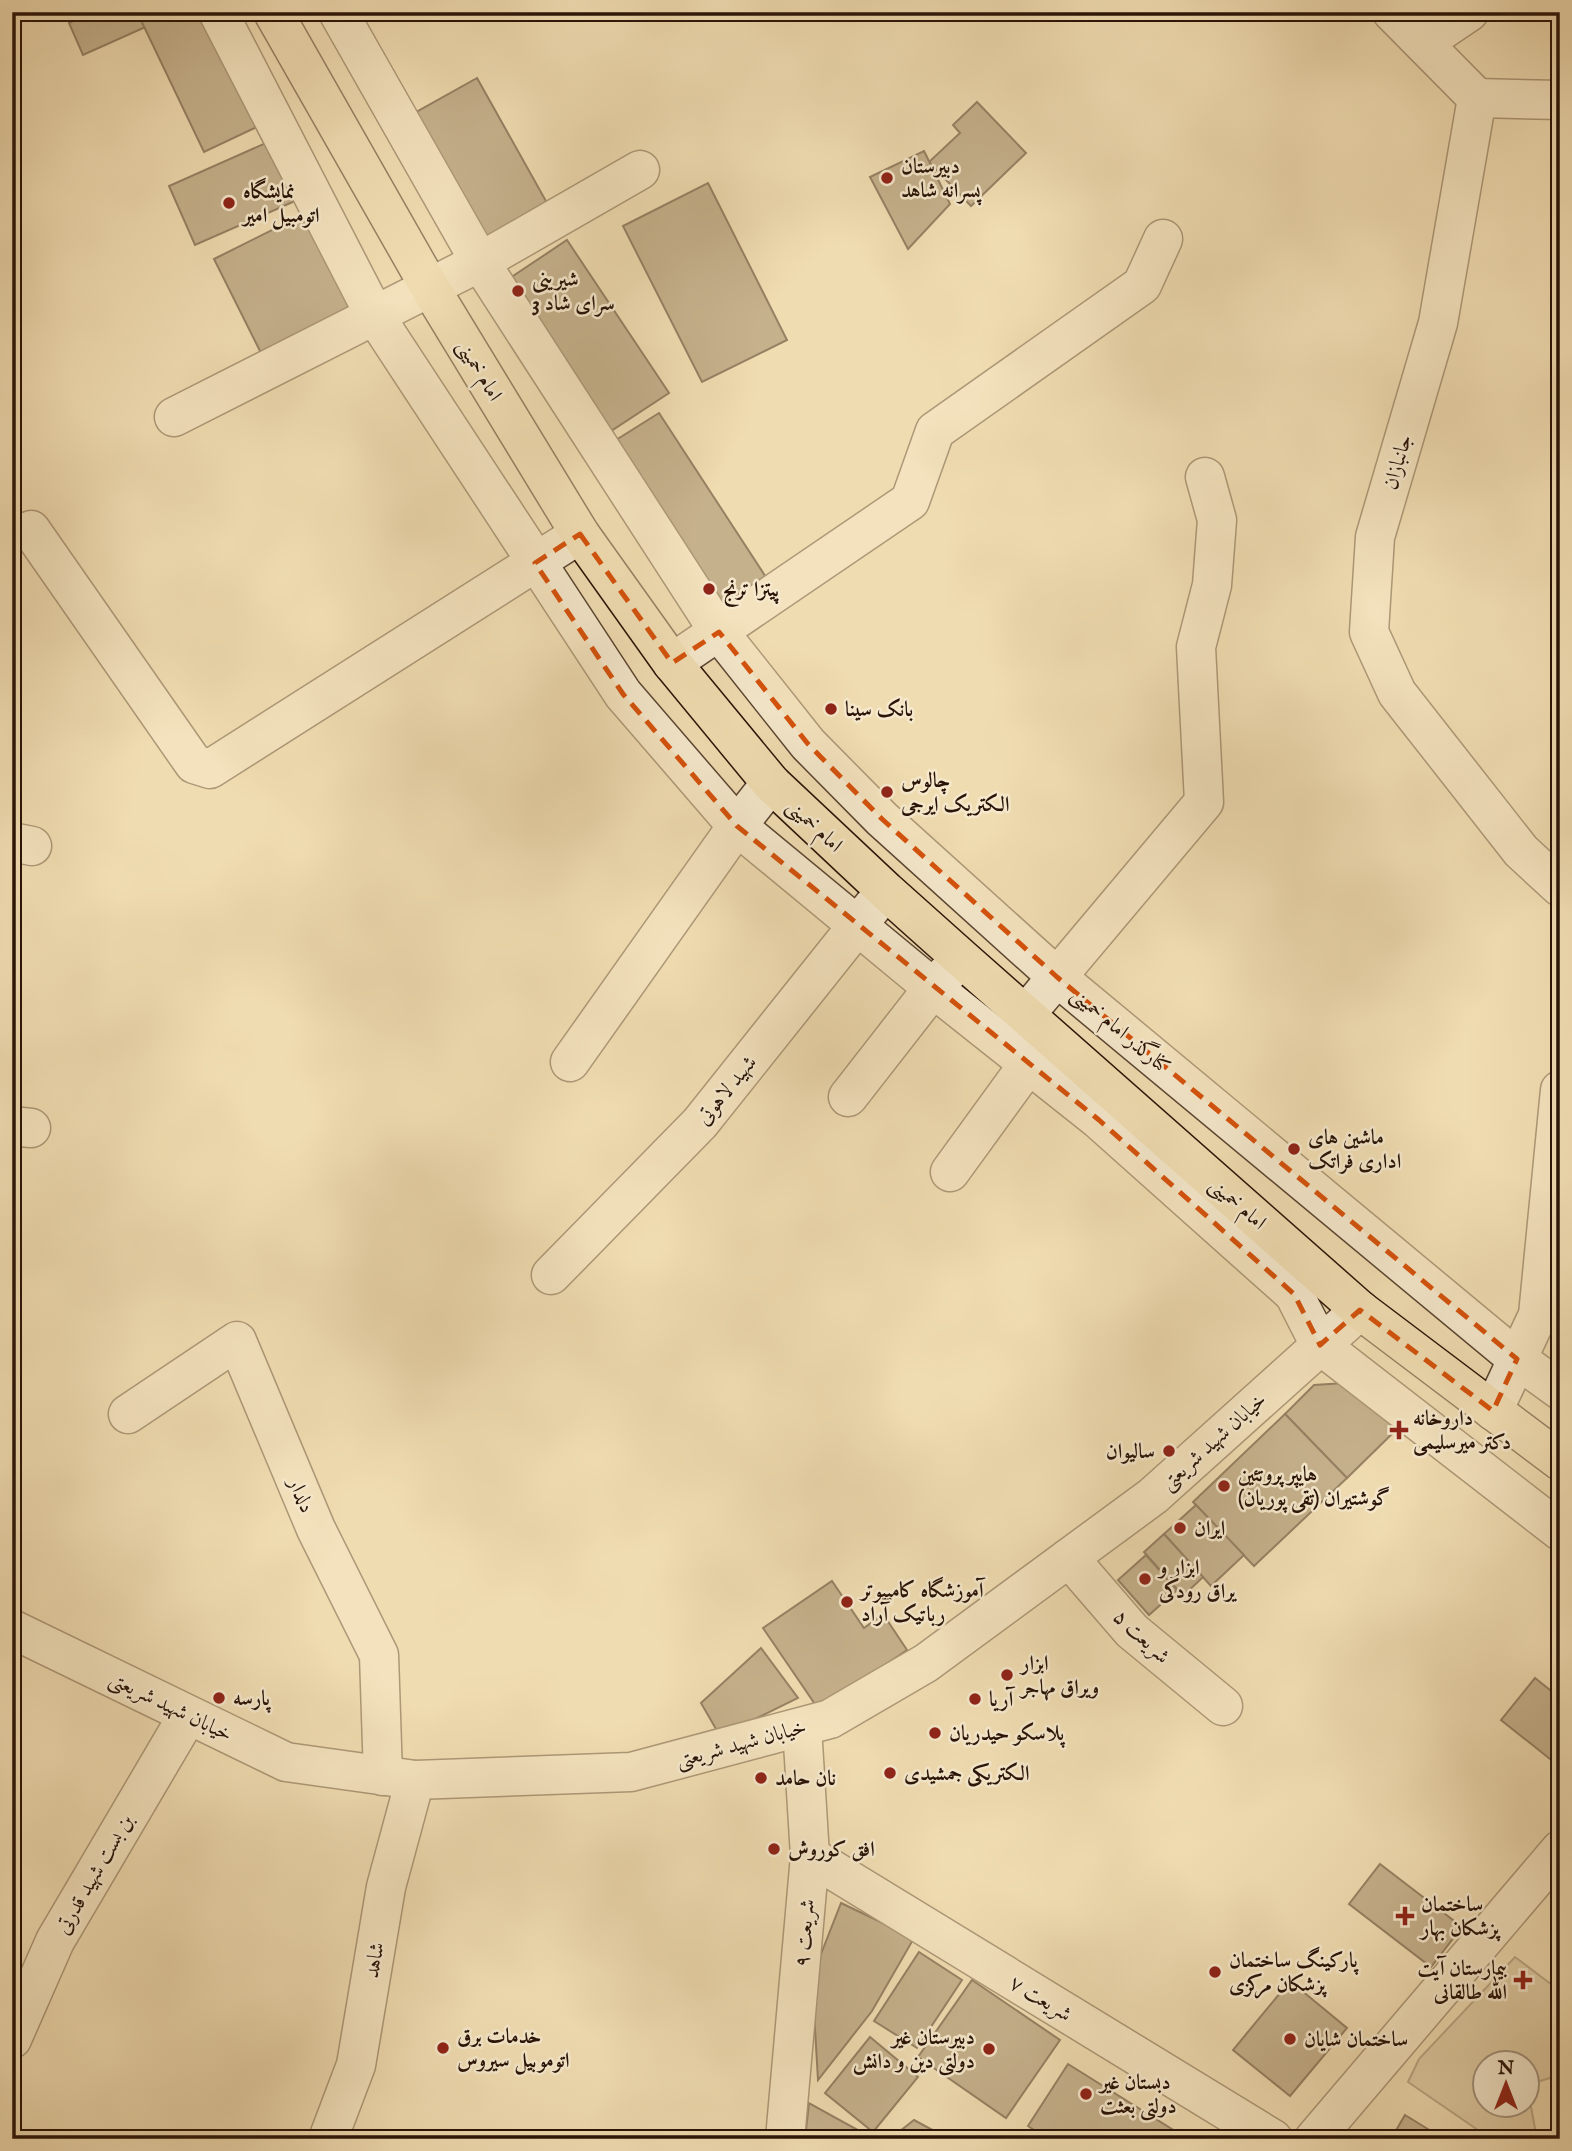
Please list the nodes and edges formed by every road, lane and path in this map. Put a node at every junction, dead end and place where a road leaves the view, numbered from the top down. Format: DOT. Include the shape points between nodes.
graph roads {
  1 [pos="218,12"];
  2 [pos="273,12"];
  3 [pos="338,12"];
  4 [pos="1392,12"];
  5 [pos="1469,12"];
  6 [pos="1423,43"];
  7 [pos="1477,98"];
  8 [pos="1560,100"];
  9 [pos="640,170"];
  10 [pos="1163,239"];
  11 [pos="480,262"];
  12 [pos="429,286"];
  13 [pos="375,316"];
  14 [pos="174,417"];
  15 [pos="1205,477"];
  16 [pos="31,530"];
  17 [pos="580,534"];
  18 [pos="535,563"];
  19 [pos="719,632"];
  20 [pos="672,663"];
  21 [pos="771,783"];
  22 [pos="737,827"];
  23 [pos="1560,887"];
  24 [pos="886,891"];
  25 [pos="857,925"];
  26 [pos="961,958"];
  27 [pos="1057,977"];
  28 [pos="933,988"];
  29 [pos="1034,1038"];
  30 [pos="570,1062"];
  31 [pos="1560,1090"];
  32 [pos="848,1097"];
  33 [pos="950,1172"];
  34 [pos="551,1275"];
  35 [pos="1360,1310"];
  36 [pos="1320,1345"];
  37 [pos="1517,1359"];
  38 [pos="1560,1391"];
  39 [pos="1493,1410"];
  40 [pos="128,1413"];
  41 [pos="1560,1461"];
  42 [pos="1560,1531"];
  43 [pos="1069,1558"];
  44 [pos="12,1629"];
  45 [pos="1223,1706"];
  46 [pos="188,1715"];
  47 [pos="802,1727"];
  48 [pos="399,1778"];
  49 [pos="1560,1850"];
  50 [pos="810,1856"];
  51 [pos="12,2039"];
  52 [pos="328,2139"];
  53 [pos="785,2139"];
  54 [pos="1273,2139"];
  55 [pos="1314,2139"];
  1 -- 13 [label="street"];
  2 -- 12 [label="main road, امام خمینی"];
  3 -- 11 [label="street, کنارگذر امام خمینی"];
  4 -- 6 [label="street"];
  5 -- 6 [label="street"];
  6 -- 7 [label="street"];
  7 -- 8 [label="street"];
  7 -- 23 [label="street, جانبازان" via="1437,323 1375,537 1370,632 1397,693 1521,851"];
  9 -- 11 [label="street"];
  10 -- 19 [label="street" via="1142,285 935,431 910,501"];
  11 -- 12 [label="street"];
  11 -- 19 [label="street, کنارگذر امام خمینی"];
  12 -- 13 [label="street"];
  12 -- 17 [label="main road, امام خمینی"];
  13 -- 14 [label="street"];
  13 -- 18 [label="street"];
  15 -- 27 [label="street" via="1217,520 1212,585 1196,647 1204,802"];
  16 -- 18 [label="street" via="194,764 210,769"];
  17 -- 18 [label="street"];
  17 -- 20 [label="main road, امام خمینی"];
  18 -- 22 [label="street" via="623,694"];
  19 -- 20 [label="street"];
  19 -- 27 [label="street, کنارگذر امام خمینی" via="808,744 882,819"];
  20 -- 21 [label="main road, امام خمینی"];
  21 -- 22 [label="street"];
  21 -- 24 [label="main road, امام خمینی"];
  22 -- 25 [label="street"];
  22 -- 30 [label="street"];
  24 -- 25 [label="street, شهید لاهوتی"];
  24 -- 26 [label="main road, امام خمینی"];
  25 -- 28 [label="street"];
  25 -- 34 [label="street, شهید لاهوتی" via="700,1123"];
  26 -- 28 [label="street"];
  26 -- 29 [label="main road, امام خمینی"];
  27 -- 29 [label="street"];
  27 -- 37 [label="street, کنارگذر امام خمینی"];
  28 -- 29 [label="street"];
  28 -- 32 [label="street"];
  29 -- 33 [label="street"];
  29 -- 35 [label="main road, امام خمینی"];
  29 -- 36 [label="street" via="1099,1120 1294,1294"];
  31 -- 37 [label="street" via="1538,1315"];
  35 -- 36 [label="street, خیابان شهید شریعتی"];
  35 -- 39 [label="main road, امام خمینی"];
  36 -- 42 [label="street"];
  36 -- 43 [label="street, خیابان شهید شریعتی" via="1153,1496"];
  37 -- 38 [label="street, کنارگذر امام خمینی"];
  37 -- 39 [label="street"];
  39 -- 41 [label="main road, امام خمینی"];
  40 -- 48 [label="street, دلدار" via="237,1340 316,1529 379,1655"];
  43 -- 45 [label="street, شریعت ۵" via="1132,1631"];
  43 -- 47 [label="street, خیابان شهید شریعتی" via="926,1663 830,1719"];
  44 -- 46 [label="street, خیابان شهید شریعتی"];
  46 -- 48 [label="street, خیابان شهید شریعتی" via="286,1762"];
  46 -- 51 [label="street, بن بست شهید قدرتی" via="55,1941"];
  47 -- 48 [label="street, خیابان شهید شریعتی" via="631,1772"];
  47 -- 50 [label="street, شریعت ۹"];
  48 -- 52 [label="street, شاهد" via="356,2065"];
  49 -- 55 [label="street"];
  50 -- 53 [label="street, شریعت ۹"];
  50 -- 54 [label="street, شریعت ۷" via="1123,2035"];
}
